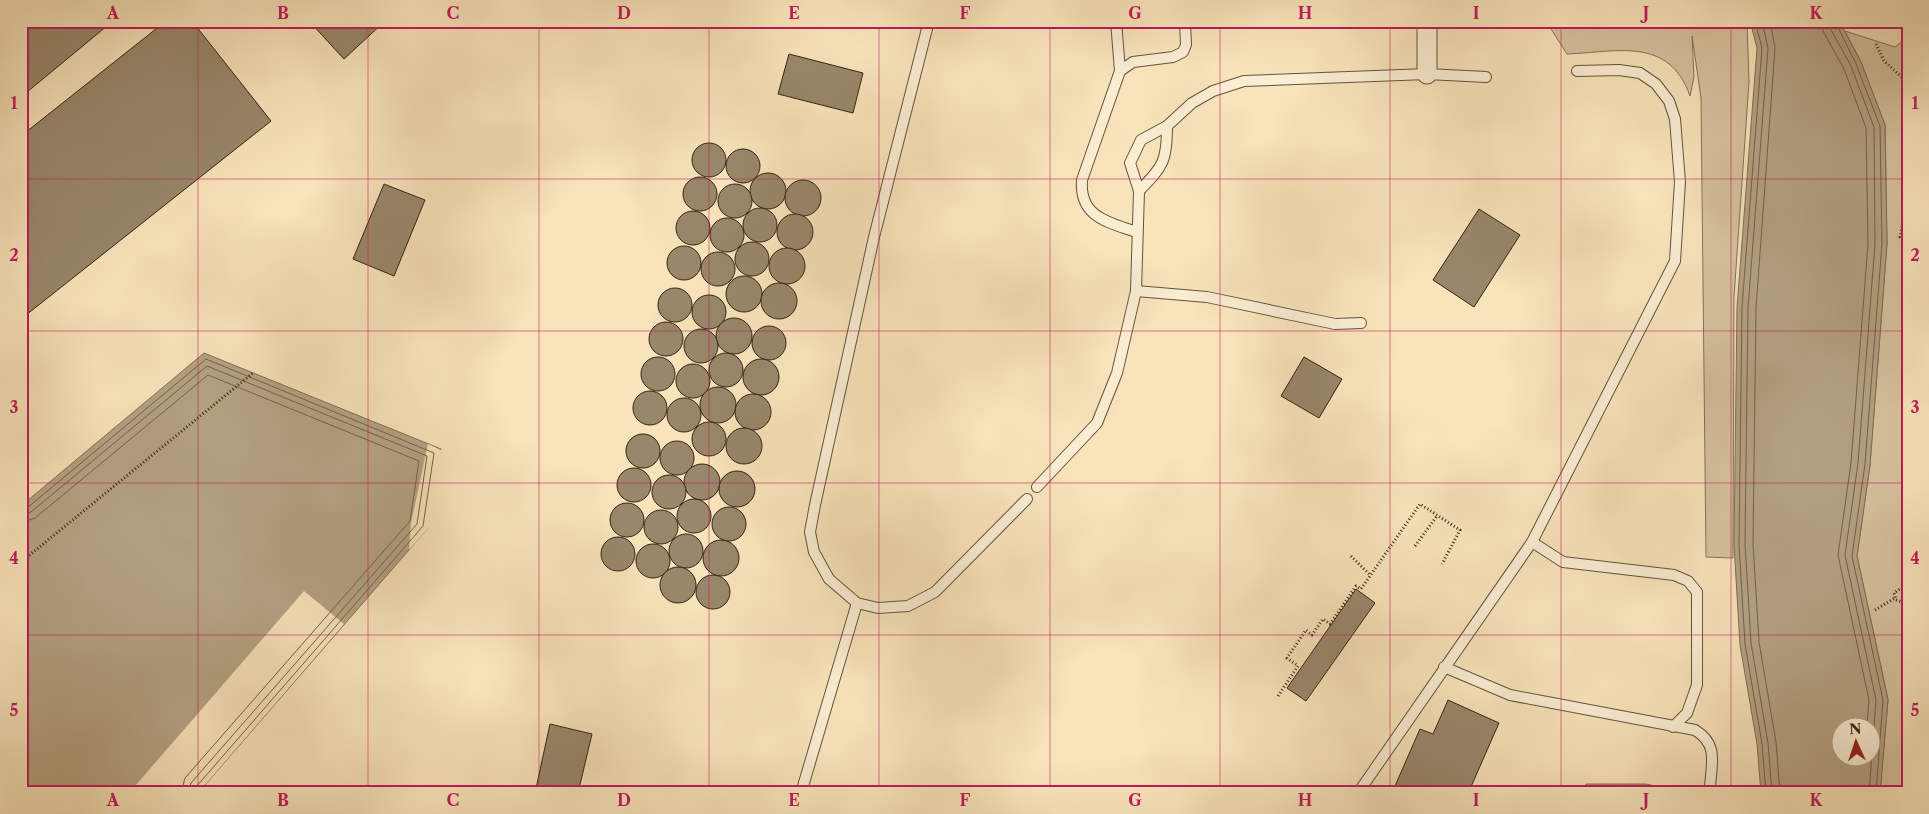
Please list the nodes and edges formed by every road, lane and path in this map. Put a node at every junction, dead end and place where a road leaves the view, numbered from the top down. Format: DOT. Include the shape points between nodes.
graph roads {
  1 [pos="929,21"];
  2 [pos="1116,21"];
  3 [pos="1184,21"];
  4 [pos="1426,21"];
  5 [pos="1876,44"];
  6 [pos="1120,71"];
  7 [pos="1577,71"];
  8 [pos="1427,74"];
  9 [pos="1486,77"];
  10 [pos="1908,94"];
  11 [pos="1167,126"];
  12 [pos="1139,191"];
  13 [pos="1908,218"];
  14 [pos="1136,232"];
  15 [pos="1908,244"];
  16 [pos="1136,290"];
  17 [pos="1362,323"];
  18 [pos="253,373"];
  19 [pos="1908,390"];
  20 [pos="1908,407"];
  21 [pos="1037,487"];
  22 [pos="1027,498"];
  23 [pos="1437,516"];
  24 [pos="1532,542"];
  25 [pos="1415,546"];
  26 [pos="1351,556"];
  27 [pos="21,562"];
  28 [pos="1442,564"];
  29 [pos="1370,575"];
  30 [pos="1908,583"];
  31 [pos="1895,598"];
  32 [pos="856,602"];
  33 [pos="1908,604"];
  34 [pos="1875,610"];
  35 [pos="1444,667"];
  36 [pos="1278,696"];
  37 [pos="1673,727"];
  38 [pos="1710,786"];
  39 [pos="801,793"];
  40 [pos="984,793"];
  41 [pos="1055,793"];
  42 [pos="1358,793"];
  1 -- 32 [label="lane" via="874,237 810,532 814,552 829,579"];
  2 -- 6 [label="lane"];
  3 -- 6 [label="lane" via="1186,45 1183,52 1173,57 1133,62"];
  4 -- 8 [label="street"];
  5 -- 10 [label="path" via="1884,61 1905,80"];
  6 -- 14 [label="lane" via="1082,180 1081,195 1087,207 1103,220"];
  7 -- 24 [label="lane" via="1640,73 1656,84 1669,101 1675,119 1680,182 1675,262"];
  8 -- 9 [label="lane"];
  8 -- 11 [label="lane" via="1244,82 1213,91 1192,103"];
  11 -- 12 [label="lane" via="1167,153 1157,173"];
  11 -- 12 [label="lane" via="1142,140 1130,163"];
  12 -- 14 [label="lane"];
  13 -- 15 [label="path" via="1900,237"];
  14 -- 16 [label="lane"];
  16 -- 17 [label="lane" via="1216,299 1335,324"];
  16 -- 21 [label="lane" via="1117,373 1098,423"];
  18 -- 27 [label="path"];
  19 -- 20 [label="path"];
  22 -- 32 [label="lane" via="935,592 908,606 878,608"];
  23 -- 25 [label="path"];
  23 -- 28 [label="path" via="1460,530"];
  23 -- 29 [label="path" via="1420,504"];
  24 -- 35 [label="lane"];
  24 -- 37 [label="lane" via="1563,562 1674,575 1688,581 1697,592 1697,685 1687,713"];
  26 -- 29 [label="path"];
  29 -- 36 [label="path" via="1360,589 1356,586 1330,624 1323,619 1312,635 1306,630 1287,658 1298,666"];
  30 -- 31 [label="path" via="1894,593"];
  31 -- 33 [label="path"];
  31 -- 34 [label="path"];
  32 -- 39 [label="lane"];
  35 -- 37 [label="lane" via="1510,695"];
  35 -- 42 [label="lane"];
  37 -- 38 [label="lane" via="1695,730 1711,745"];
  40 -- 41 [label="lane"];
}
